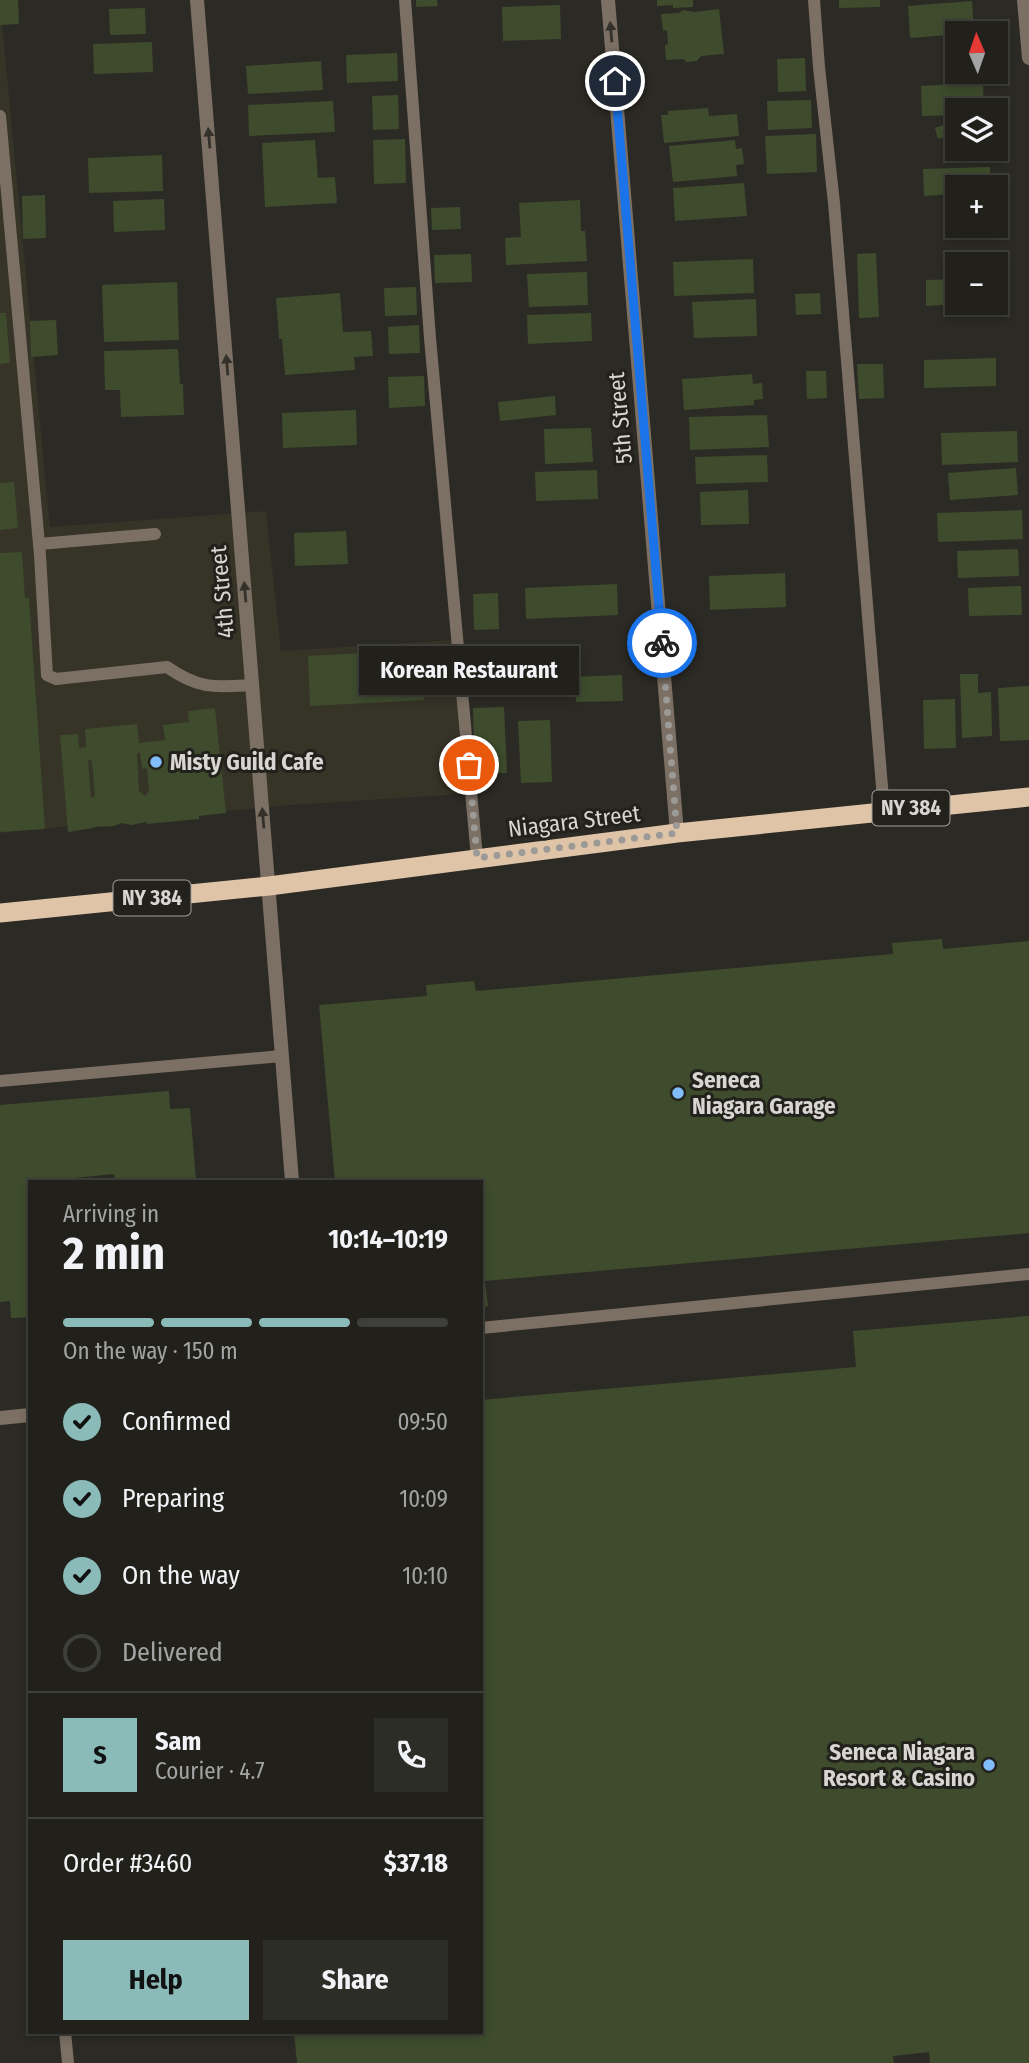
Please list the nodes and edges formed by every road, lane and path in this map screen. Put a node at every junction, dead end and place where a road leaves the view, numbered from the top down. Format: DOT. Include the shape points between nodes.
graph roads {
  1 [pos="198,0"];
  2 [pos="405,0"];
  3 [pos="608,0"];
  4 [pos="814,0"];
  5 [pos="1024,0"];
  6 [pos="1029,58"];
  7 [pos="0,116"];
  8 [pos="155,534"];
  9 [pos="39,544"];
  10 [pos="253,685"];
  11 [pos="1029,797"];
  12 [pos="884,811"];
  13 [pos="677,833"];
  14 [pos="477,858"];
  15 [pos="269,887"];
  16 [pos="0,913"];
  17 [pos="282,1056"];
  18 [pos="0,1081"];
  19 [pos="292,1180"];
  20 [pos="1029,1274"];
  21 [pos="483,1328"];
  22 [pos="28,1415"];
  23 [pos="0,1418"];
  24 [pos="65,2034"];
  25 [pos="68,2063"];
  10 -- 1 [label="street, 4th Street, one-way"];
  2 -- 14 [label="lane"];
  13 -- 3 [label="street, 5th Street, one-way"];
  4 -- 12 [label="lane"];
  5 -- 6 [label="street"];
  7 -- 9 [label="lane"];
  8 -- 9 [label="lane"];
  9 -- 10 [label="lane" via="47,675 57,678 167,667 202,685"];
  15 -- 10 [label="street, 4th Street, one-way"];
  11 -- 12 [label="highway, Niagara Street / NY 384"];
  12 -- 13 [label="highway, Niagara Street / NY 384"];
  13 -- 14 [label="highway, Niagara Street / NY 384"];
  14 -- 15 [label="highway, Niagara Street / NY 384"];
  15 -- 16 [label="highway, Niagara Street / NY 384"];
  15 -- 17 [label="street, 4th Street"];
  17 -- 18 [label="lane"];
  17 -- 19 [label="street, 4th Street"];
  20 -- 21 [label="lane"];
  22 -- 23 [label="street"];
  24 -- 25 [label="lane"];
}
